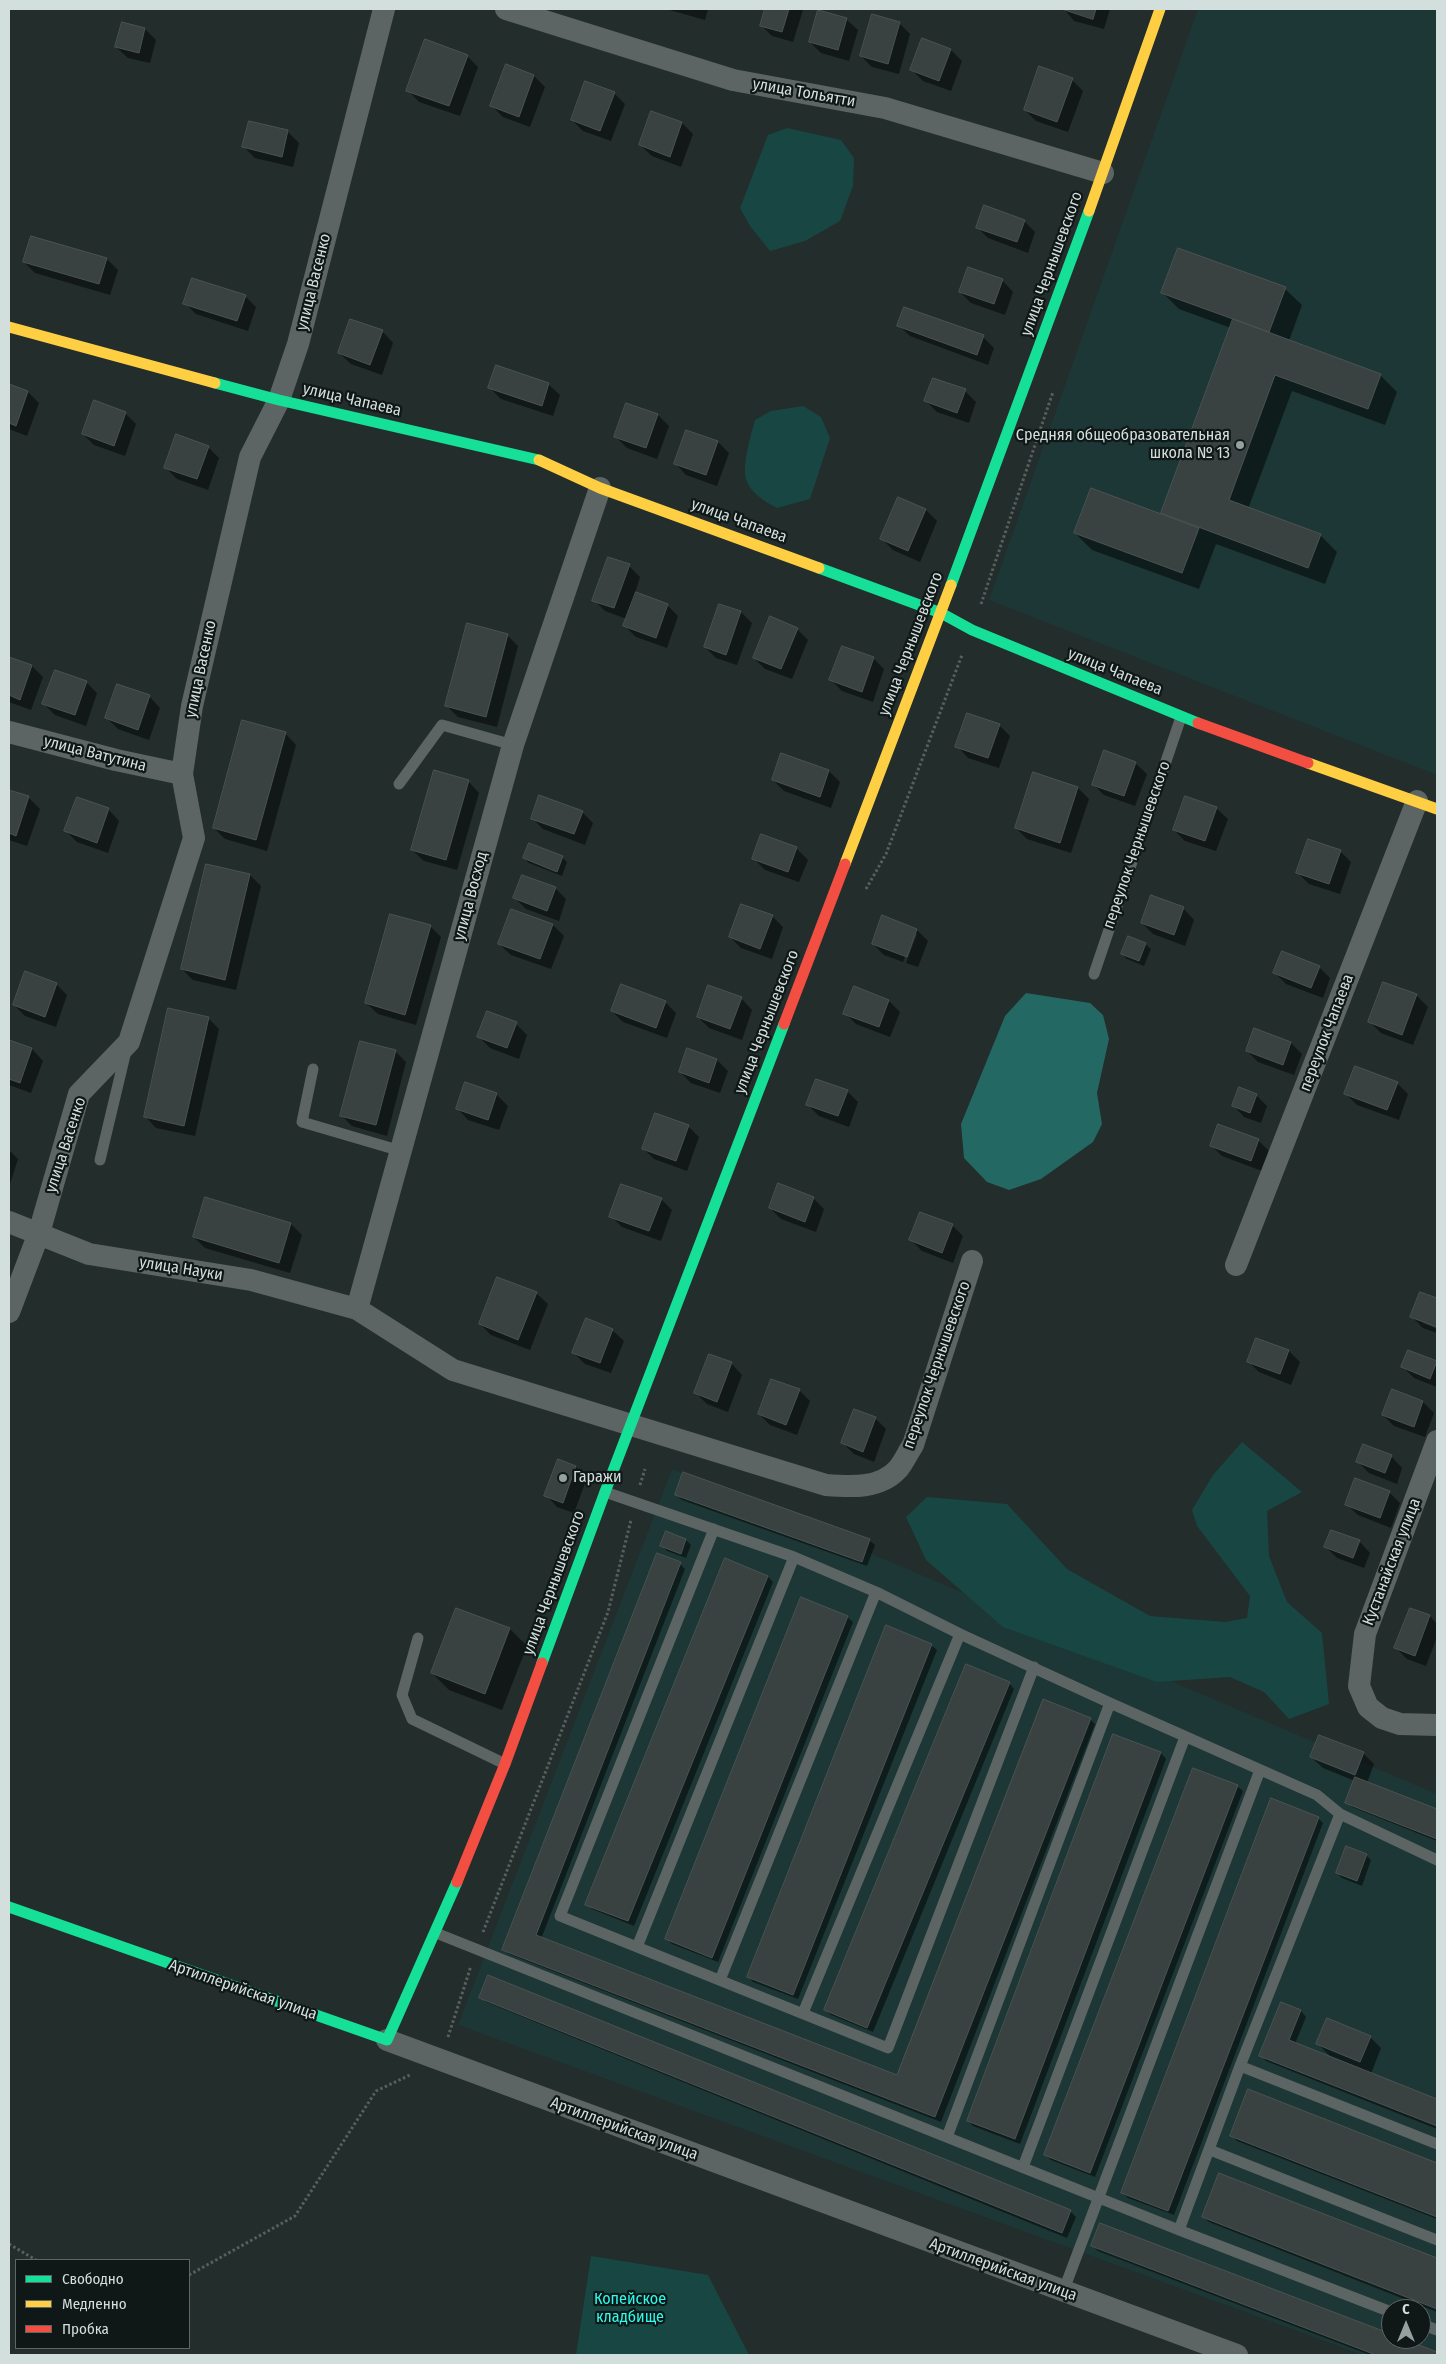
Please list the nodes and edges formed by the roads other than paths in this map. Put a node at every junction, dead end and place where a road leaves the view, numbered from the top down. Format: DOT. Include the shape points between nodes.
graph roads {
  1 [pos="384,9"];
  2 [pos="506,9"];
  3 [pos="1160,9"];
  4 [pos="1102,173"];
  5 [pos="9,327"];
  6 [pos="279,400"];
  7 [pos="600,488"];
  8 [pos="941,613"];
  9 [pos="1181,717"];
  10 [pos="9,732"];
  11 [pos="513,745"];
  12 [pos="182,774"];
  13 [pos="399,784"];
  14 [pos="1427,805"];
  15 [pos="1094,974"];
  16 [pos="129,1042"];
  17 [pos="313,1069"];
  18 [pos="401,1151"];
  19 [pos="100,1160"];
  20 [pos="9,1222"];
  21 [pos="39,1233"];
  22 [pos="972,1261"];
  23 [pos="1236,1266"];
  24 [pos="356,1309"];
  25 [pos="9,1312"];
  26 [pos="631,1424"];
  27 [pos="1437,1441"];
  28 [pos="875,1484"];
  29 [pos="605,1492"];
  30 [pos="714,1529"];
  31 [pos="794,1557"];
  32 [pos="876,1592"];
  33 [pos="960,1634"];
  34 [pos="418,1638"];
  35 [pos="1034,1667"];
  36 [pos="1110,1703"];
  37 [pos="1437,1725"];
  38 [pos="1185,1737"];
  39 [pos="505,1764"];
  40 [pos="1260,1770"];
  41 [pos="1340,1814"];
  42 [pos="1437,1860"];
  43 [pos="9,1907"];
  44 [pos="436,1932"];
  45 [pos="637,1947"];
  46 [pos="720,1980"];
  47 [pos="803,2013"];
  48 [pos="387,2040"];
  49 [pos="1240,2066"];
  50 [pos="947,2137"];
  51 [pos="1437,2144"];
  52 [pos="1210,2150"];
  53 [pos="1023,2167"];
  54 [pos="1098,2196"];
  55 [pos="1179,2230"];
  56 [pos="1437,2240"];
  57 [pos="1063,2292"];
  58 [pos="1381,2308"];
  59 [pos="1237,2355"];
  1 -- 6 [label="street, улица Васенко" via="298,344"];
  2 -- 4 [label="street, улица Тольятти" via="733,80 885,108"];
  3 -- 4 [label="street, улица Чернышевского"];
  4 -- 8 [label="street, улица Чернышевского"];
  5 -- 6 [label="street, улица Чапаева"];
  6 -- 7 [label="street, улица Чапаева" via="536,459"];
  6 -- 12 [label="street, улица Васенко" via="250,456 192,706"];
  7 -- 8 [label="street, улица Чапаева"];
  7 -- 11 [label="street, улица Восход"];
  8 -- 9 [label="street, улица Чапаева" via="972,630"];
  8 -- 26 [label="street, улица Чернышевского"];
  9 -- 14 [label="street, улица Чапаева"];
  9 -- 15 [label="lane, переулок Чернышевского"];
  10 -- 12 [label="street, улица Ватутина"];
  11 -- 13 [label="lane" via="442,726"];
  11 -- 18 [label="street, улица Восход"];
  12 -- 16 [label="street, улица Васенко" via="194,838"];
  14 -- 23 [label="street, переулок Чапаева"];
  16 -- 19 [label="lane"];
  16 -- 21 [label="street, улица Васенко" via="80,1094"];
  17 -- 18 [label="lane" via="302,1122"];
  18 -- 24 [label="street, улица Восход"];
  20 -- 21 [label="street, улица Науки"];
  21 -- 24 [label="street, улица Науки" via="89,1254 251,1280"];
  21 -- 25 [label="street, улица Васенко"];
  22 -- 28 [label="street, переулок Чернышевского" via="913,1445 898,1469"];
  24 -- 26 [label="street, улица Науки" via="453,1370"];
  26 -- 28 [label="street, улица Науки" via="826,1485"];
  26 -- 29 [label="street, улица Чернышевского"];
  27 -- 37 [label="street, Кустанайская улица" via="1365,1634 1359,1686 1368,1706 1382,1718 1400,1724"];
  29 -- 30 [label="lane"];
  29 -- 39 [label="street, улица Чернышевского"];
  30 -- 31 [label="lane"];
  30 -- 45 [label="lane" via="560,1916"];
  31 -- 32 [label="lane"];
  31 -- 45 [label="lane"];
  32 -- 33 [label="lane"];
  32 -- 46 [label="lane"];
  33 -- 35 [label="lane"];
  33 -- 47 [label="lane"];
  34 -- 39 [label="lane" via="402,1695 412,1719"];
  35 -- 36 [label="lane"];
  35 -- 47 [label="lane" via="888,2048"];
  36 -- 38 [label="lane"];
  36 -- 50 [label="lane"];
  38 -- 40 [label="lane"];
  38 -- 53 [label="lane"];
  39 -- 44 [label="street, улица Чернышевского"];
  40 -- 41 [label="lane" via="1318,1795"];
  40 -- 54 [label="lane"];
  41 -- 42 [label="lane"];
  41 -- 49 [label="lane"];
  43 -- 48 [label="street, Артиллерийская улица"];
  44 -- 48 [label="street, улица Чернышевского"];
  44 -- 50 [label="lane"];
  45 -- 46 [label="lane"];
  46 -- 47 [label="lane"];
  48 -- 57 [label="street, Артиллерийская улица"];
  49 -- 51 [label="lane"];
  49 -- 52 [label="lane"];
  50 -- 53 [label="lane"];
  52 -- 55 [label="lane"];
  52 -- 56 [label="lane"];
  53 -- 54 [label="lane"];
  54 -- 55 [label="lane"];
  54 -- 57 [label="lane"];
  55 -- 58 [label="lane"];
  57 -- 59 [label="street, Артиллерийская улица"];
}
